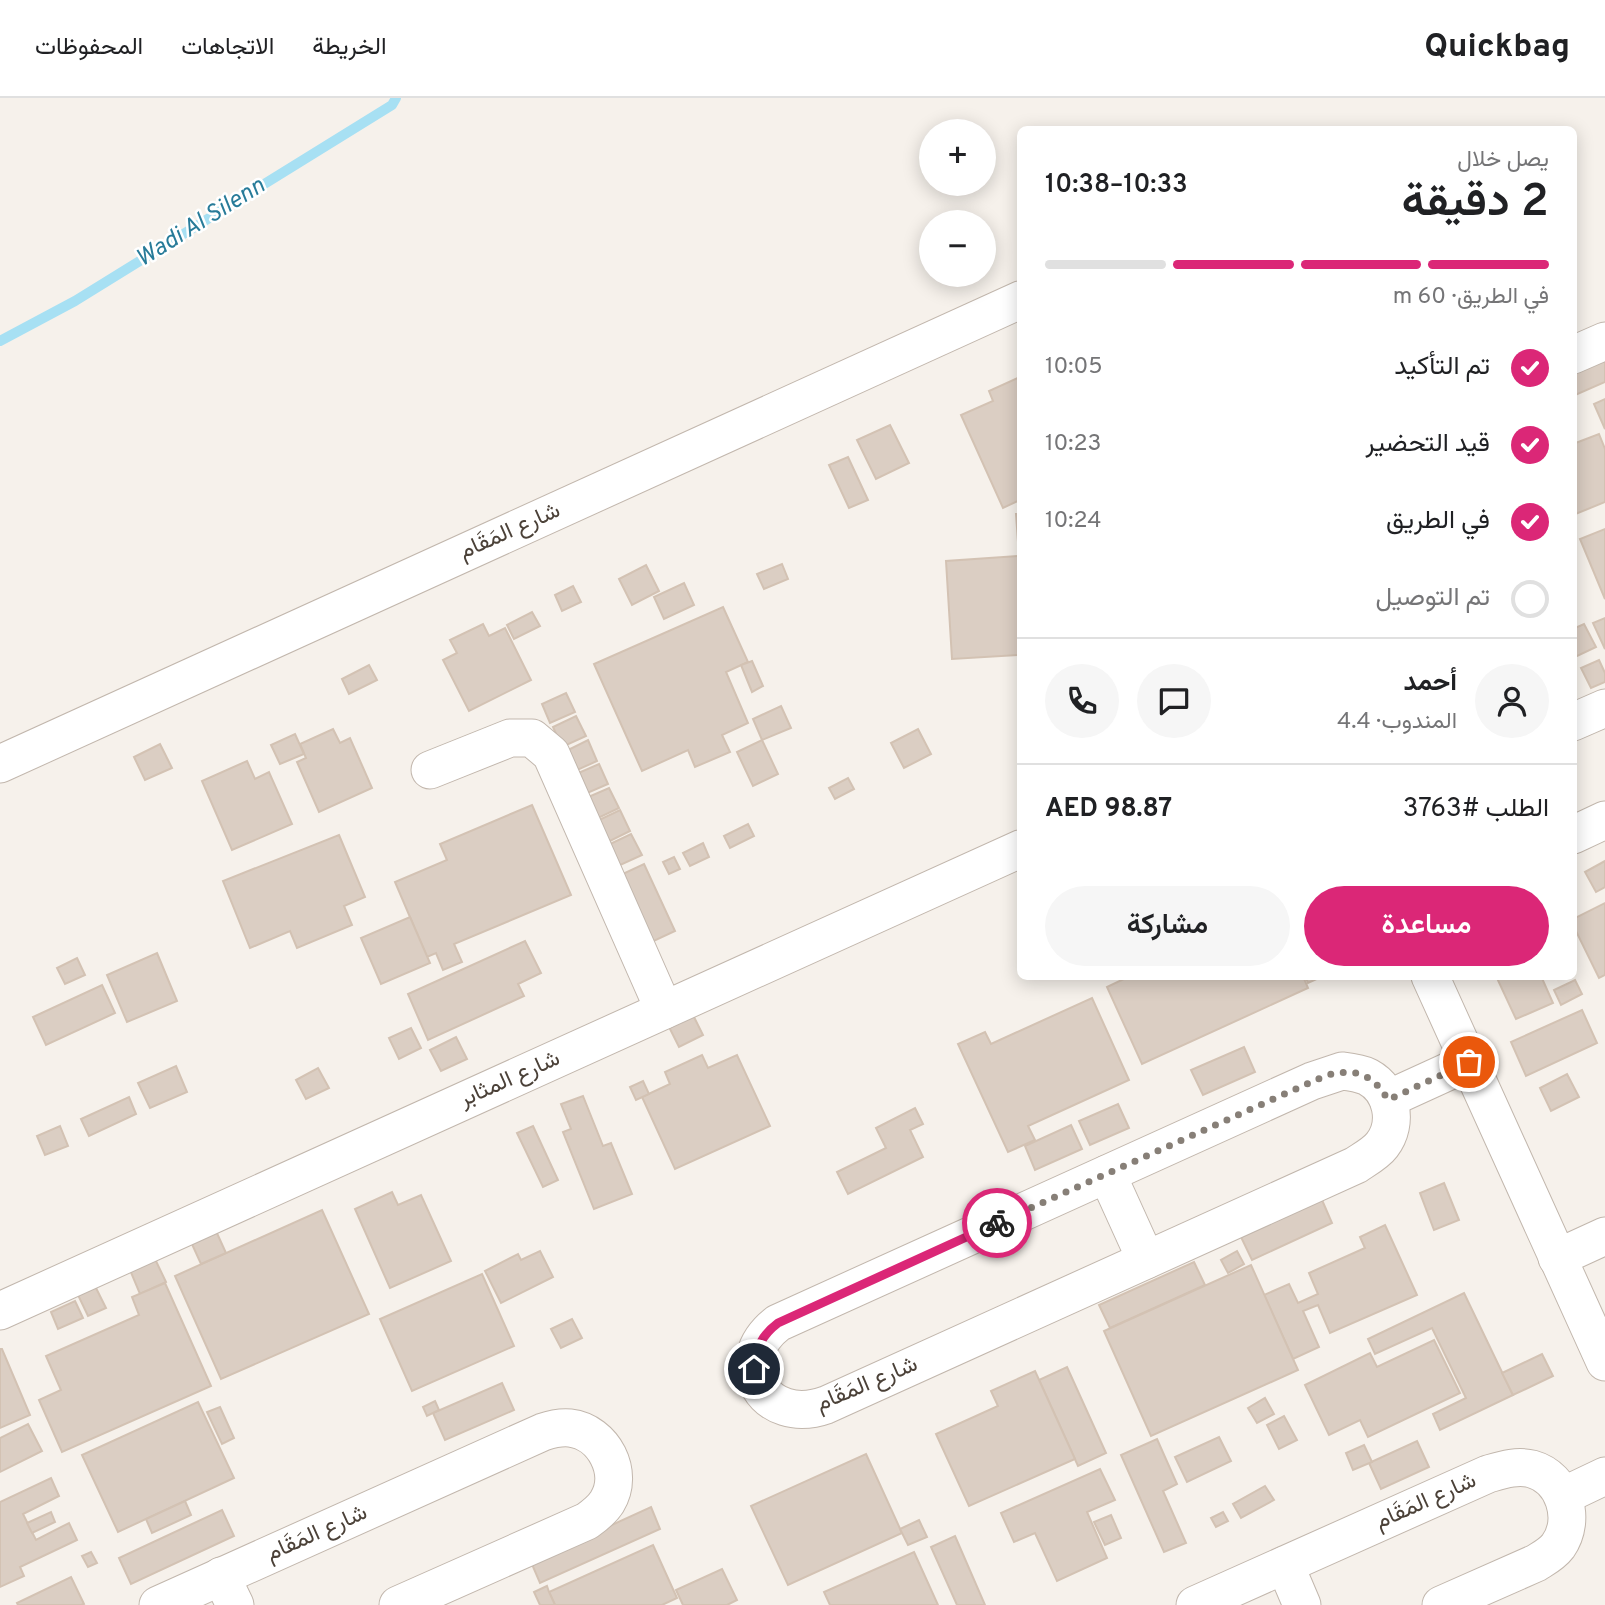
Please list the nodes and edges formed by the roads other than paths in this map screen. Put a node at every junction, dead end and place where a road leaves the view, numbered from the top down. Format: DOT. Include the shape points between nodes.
graph roads {
  1 [pos="1017,301"];
  2 [pos="1605,341"];
  3 [pos="1577,353"];
  4 [pos="1605,708"];
  5 [pos="1577,720"];
  6 [pos="0,764"];
  7 [pos="430,770"];
  8 [pos="1605,820"];
  9 [pos="1577,833"];
  10 [pos="1017,850"];
  11 [pos="1432,980"];
  12 [pos="664,1010"];
  13 [pos="1469,1062"];
  14 [pos="1388,1100"];
  15 [pos="1107,1174"];
  16 [pos="1605,1236"];
  17 [pos="1557,1258"];
  18 [pos="1146,1260"];
  19 [pos="0,1311"];
  20 [pos="1605,1362"];
  21 [pos="1605,1476"];
  22 [pos="1563,1496"];
  23 [pos="1285,1565"];
  24 [pos="228,1591"];
  25 [pos="158,1605"];
  26 [pos="398,1605"];
  27 [pos="1195,1605"];
  28 [pos="1302,1605"];
  29 [pos="1441,1605"];
  1 -- 6 [label="street, شارع المَقَام"];
  2 -- 3 [label="street"];
  4 -- 5 [label="street"];
  7 -- 12 [label="street" via="510,738 532,738 551,754"];
  8 -- 9 [label="street"];
  10 -- 12 [label="street, شارع المثابر"];
  11 -- 13 [label="street"];
  12 -- 19 [label="street, شارع المثابر"];
  13 -- 14 [label="street"];
  13 -- 17 [label="street"];
  14 -- 15 [label="street, شارع المَقَام" via="1370,1078 1342,1071"];
  14 -- 18 [label="street, شارع المَقَام" via="1390,1130 1372,1155"];
  15 -- 18 [label="street"];
  15 -- 18 [label="street, شارع المَقَام" via="778,1323 767,1331 754,1355 757,1383 787,1409 813,1410"];
  16 -- 17 [label="street"];
  17 -- 20 [label="street"];
  21 -- 22 [label="street"];
  22 -- 23 [label="street, شارع المَقَام" via="1544,1474 1517,1467 1502,1469"];
  22 -- 29 [label="street" via="1567,1509 1564,1535 1548,1556"];
  23 -- 27 [label="street, شارع المَقَام"];
  23 -- 28 [label="street"];
  24 -- 25 [label="street, شارع المَقَام"];
  24 -- 26 [label="street, شارع المَقَام" via="543,1432 557,1428 584,1431 605,1449 614,1475 607,1502 598,1513"];
}
